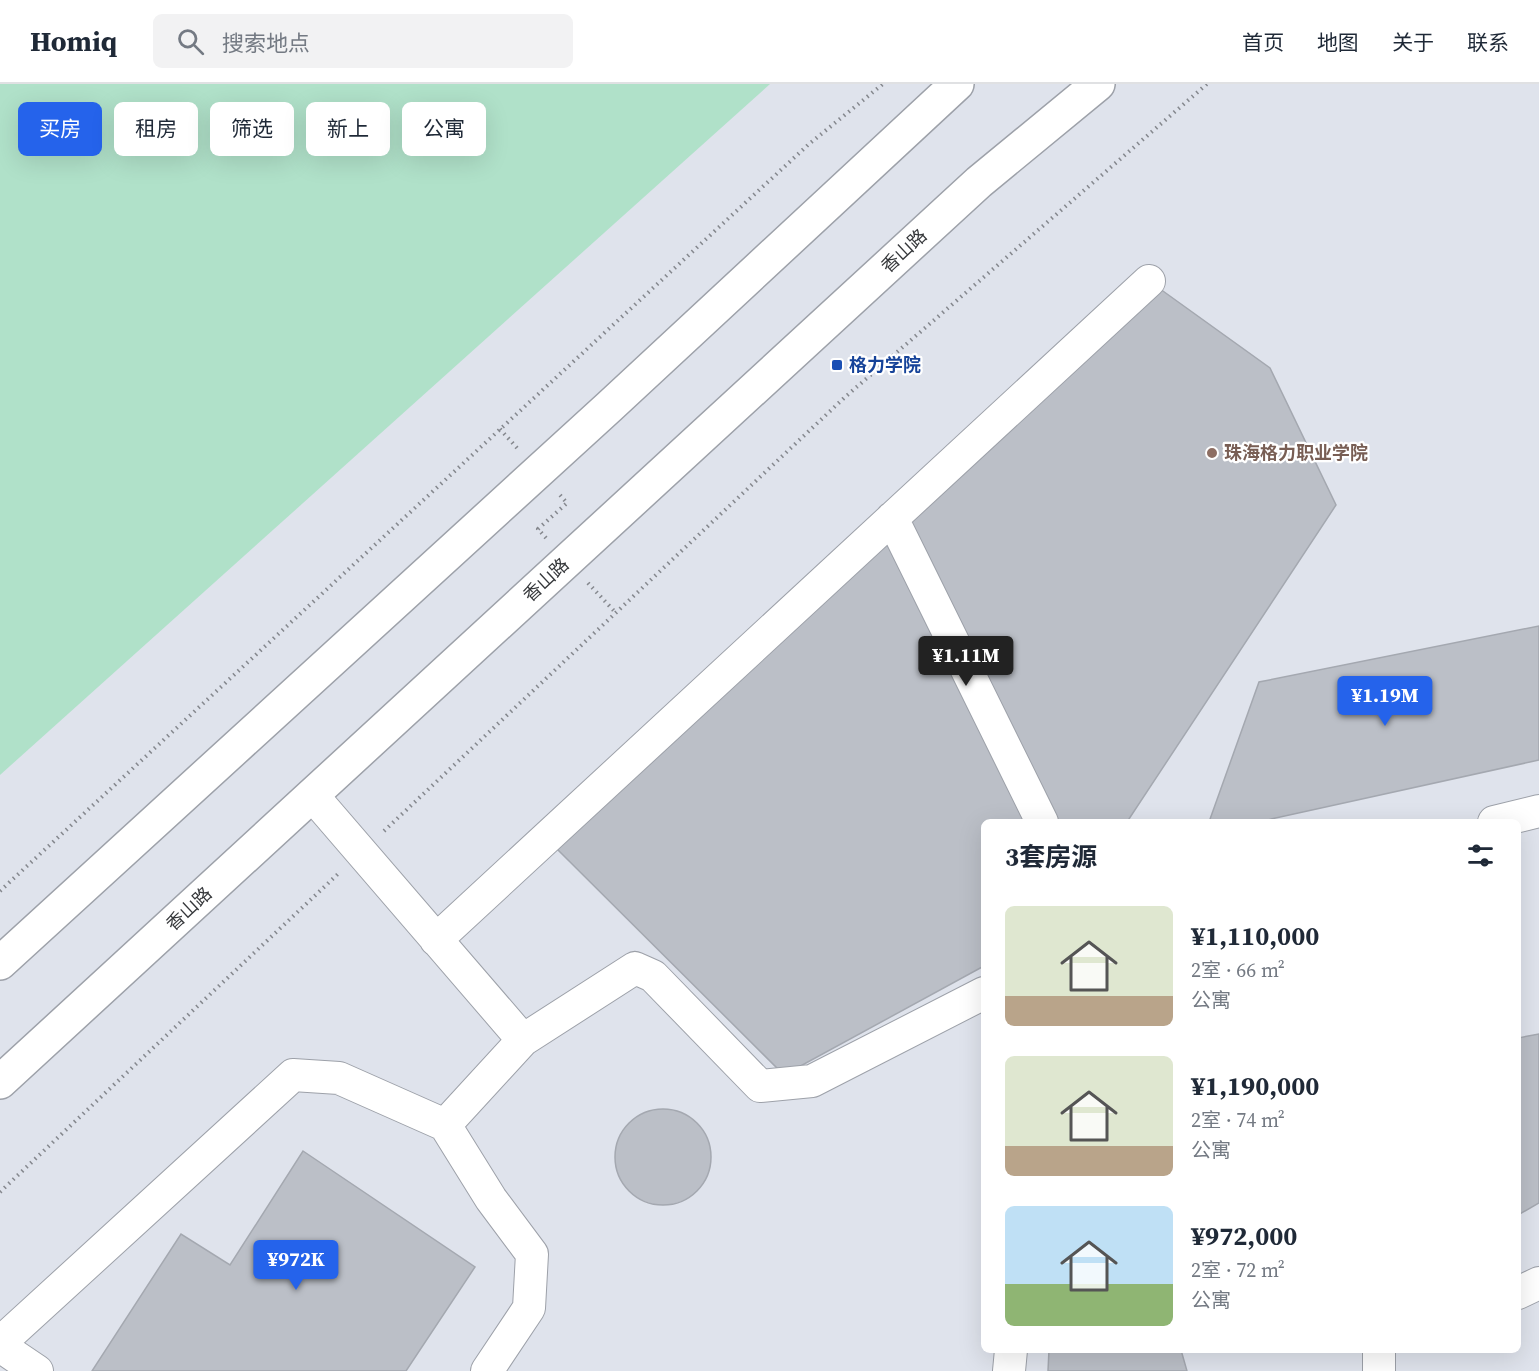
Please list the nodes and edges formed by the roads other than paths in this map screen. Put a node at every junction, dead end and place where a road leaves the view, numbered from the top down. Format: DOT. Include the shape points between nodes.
graph roads {
  1 [pos="957,84"];
  2 [pos="1098,84"];
  3 [pos="1149,281"];
  4 [pos="892,518"];
  5 [pos="312,795"];
  6 [pos="1539,811"];
  7 [pos="1041,819"];
  8 [pos="1506,819"];
  9 [pos="436,940"];
  10 [pos="0,963"];
  11 [pos="981,995"];
  12 [pos="523,1040"];
  13 [pos="0,1082"];
  14 [pos="445,1125"];
  15 [pos="1539,1283"];
  16 [pos="1521,1292"];
  17 [pos="0,1344"];
  18 [pos="1011,1353"];
  19 [pos="37,1371"];
  20 [pos="488,1371"];
  21 [pos="1009,1371"];
  1 -- 10 [label="main road"];
  2 -- 5 [label="main road, 香山路" via="979,182"];
  3 -- 4 [label="lane"];
  4 -- 7 [label="lane"];
  4 -- 9 [label="lane"];
  5 -- 9 [label="lane"];
  5 -- 13 [label="main road, 香山路"];
  6 -- 8 [label="lane"];
  9 -- 12 [label="lane"];
  11 -- 12 [label="lane" via="812,1081 802,1082 760,1086 653,976 635,968"];
  12 -- 14 [label="lane"];
  14 -- 17 [label="lane" via="339,1078 293,1075"];
  14 -- 20 [label="lane" via="491,1199 532,1254 529,1308"];
  15 -- 16 [label="lane"];
  17 -- 19 [label="lane"];
  18 -- 21 [label="lane"];
}
